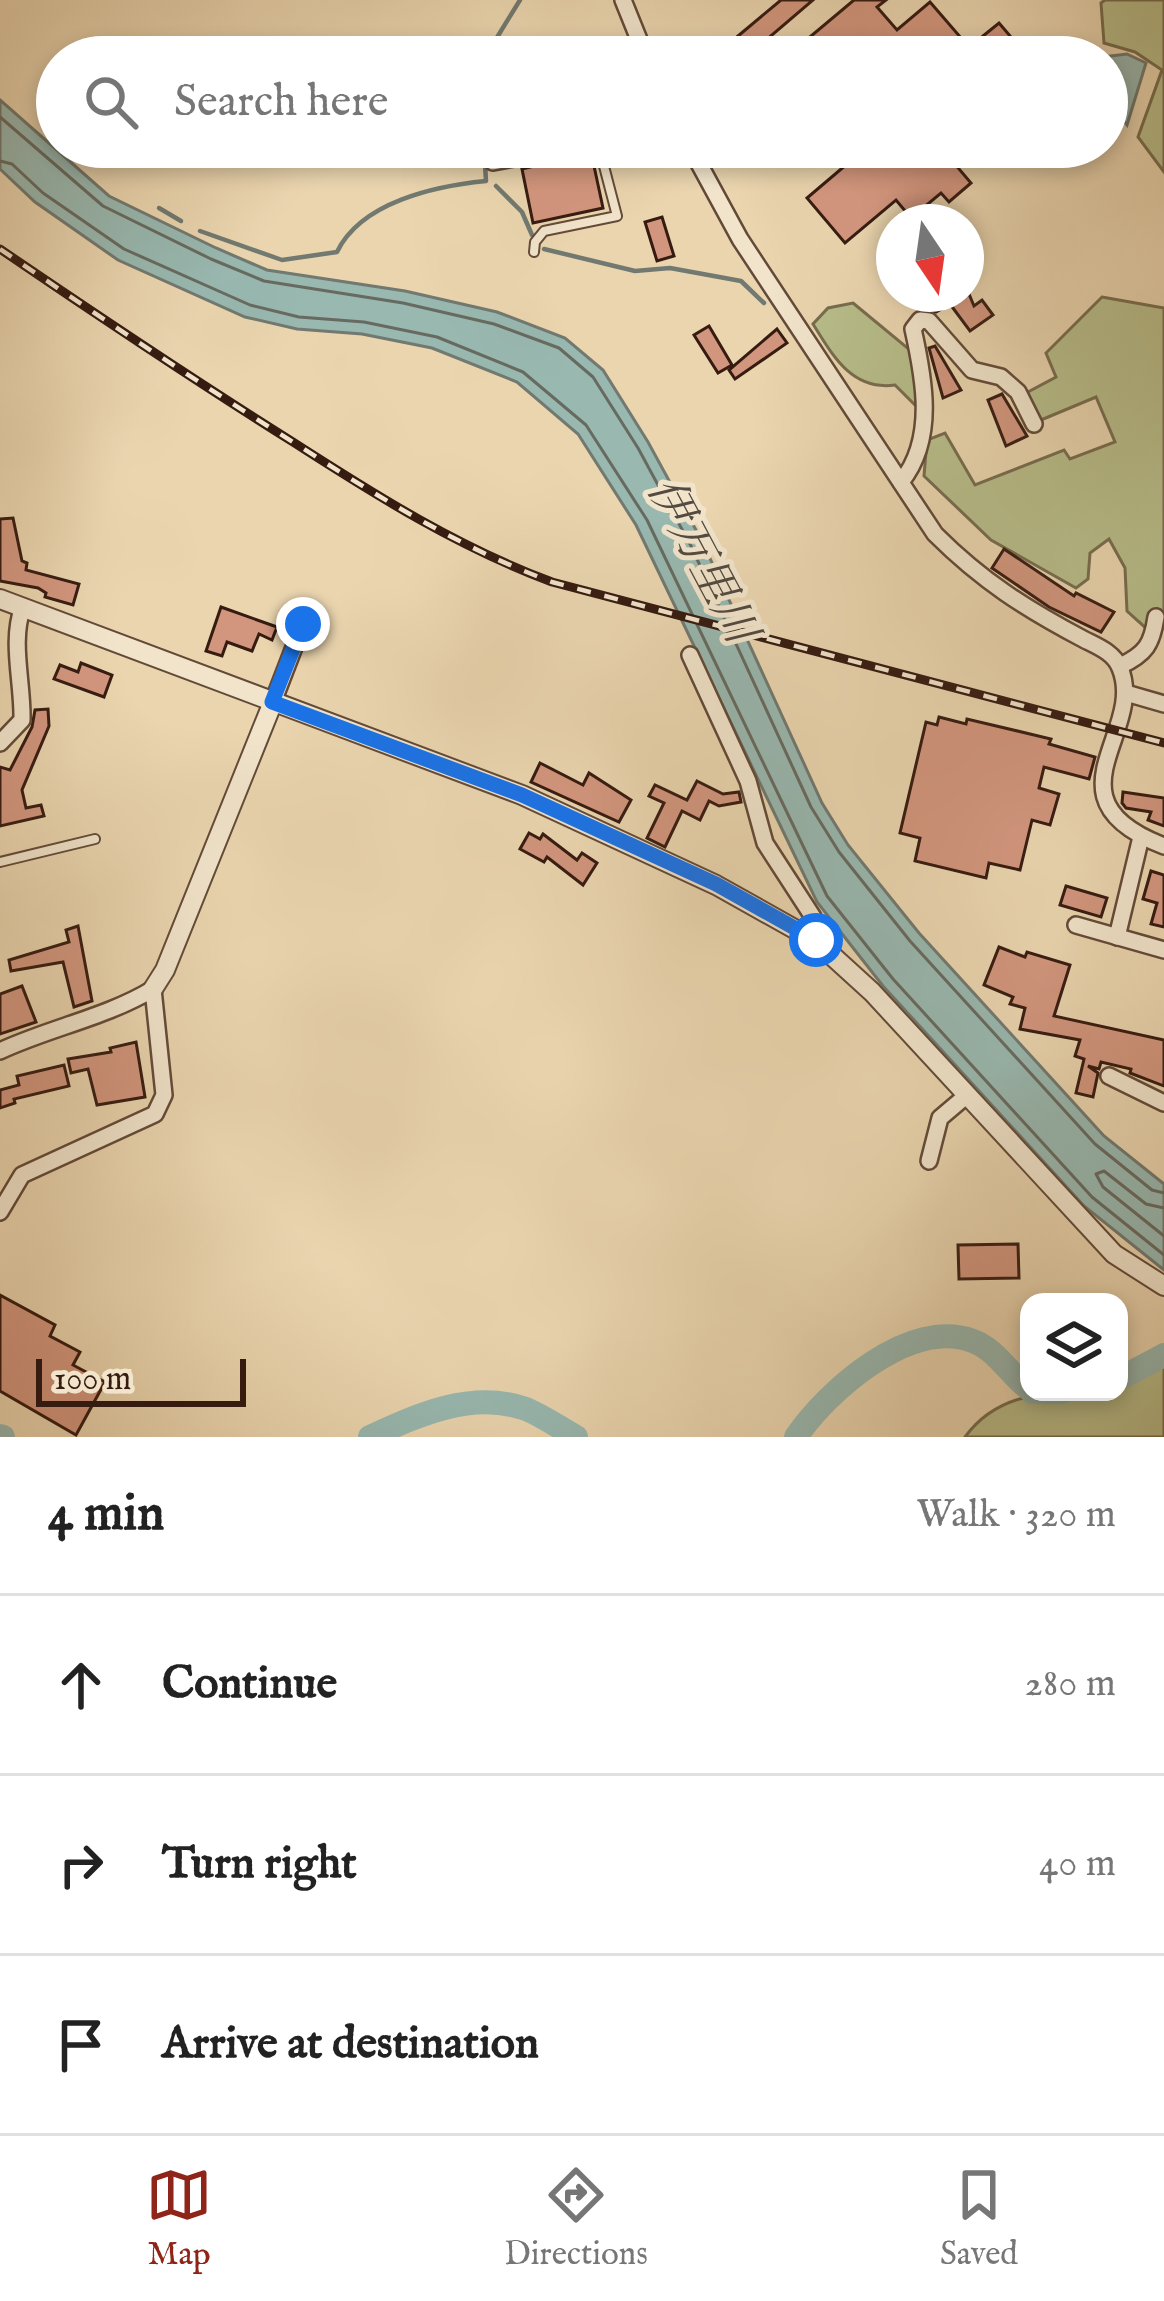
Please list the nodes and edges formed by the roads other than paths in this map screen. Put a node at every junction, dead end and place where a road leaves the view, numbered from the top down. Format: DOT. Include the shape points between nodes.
graph roads {
  1 [pos="623,0"];
  2 [pos="638,36"];
  3 [pos="604,168"];
  4 [pos="702,168"];
  5 [pos="535,252"];
  6 [pos="1034,424"];
  7 [pos="901,482"];
  8 [pos="0,599"];
  9 [pos="23,607"];
  10 [pos="1156,616"];
  11 [pos="303,624"];
  12 [pos="690,655"];
  13 [pos="1120,666"];
  14 [pos="1126,694"];
  15 [pos="272,702"];
  16 [pos="1164,704"];
  17 [pos="0,743"];
  18 [pos="1141,837"];
  19 [pos="95,839"];
  20 [pos="1164,846"];
  21 [pos="0,862"];
  22 [pos="1076,926"];
  23 [pos="1117,937"];
  24 [pos="816,940"];
  25 [pos="1164,950"];
  26 [pos="153,989"];
  27 [pos="0,1051"];
  28 [pos="1108,1076"];
  29 [pos="967,1096"];
  30 [pos="1164,1103"];
  31 [pos="929,1161"];
  32 [pos="0,1212"];
  33 [pos="1164,1286"];
  1 -- 2 [label="street"];
  3 -- 5 [label="lane" via="617,216 544,231"];
  4 -- 7 [label="street" via="740,239"];
  6 -- 7 [label="street" via="1018,392 1001,377 972,370 920,320 913,329 927,393 913,468"];
  7 -- 13 [label="street" via="962,561"];
  8 -- 9 [label="street"];
  9 -- 15 [label="street"];
  9 -- 17 [label="street" via="16,625 22,720"];
  10 -- 13 [label="street" via="1142,656"];
  11 -- 15 [label="street"];
  12 -- 24 [label="street" via="748,781 765,843 813,917"];
  13 -- 14 [label="street"];
  14 -- 16 [label="street"];
  14 -- 18 [label="street" via="1103,791 1110,811"];
  15 -- 24 [label="street" via="522,795"];
  15 -- 26 [label="street"];
  18 -- 20 [label="street"];
  18 -- 23 [label="street"];
  19 -- 21 [label="lane"];
  22 -- 23 [label="street"];
  23 -- 25 [label="street"];
  24 -- 29 [label="street"];
  26 -- 27 [label="street"];
  26 -- 32 [label="street" via="164,1094 155,1114 22,1175"];
  28 -- 30 [label="street"];
  29 -- 31 [label="street" via="940,1118"];
  29 -- 33 [label="street" via="1114,1254"];
}
